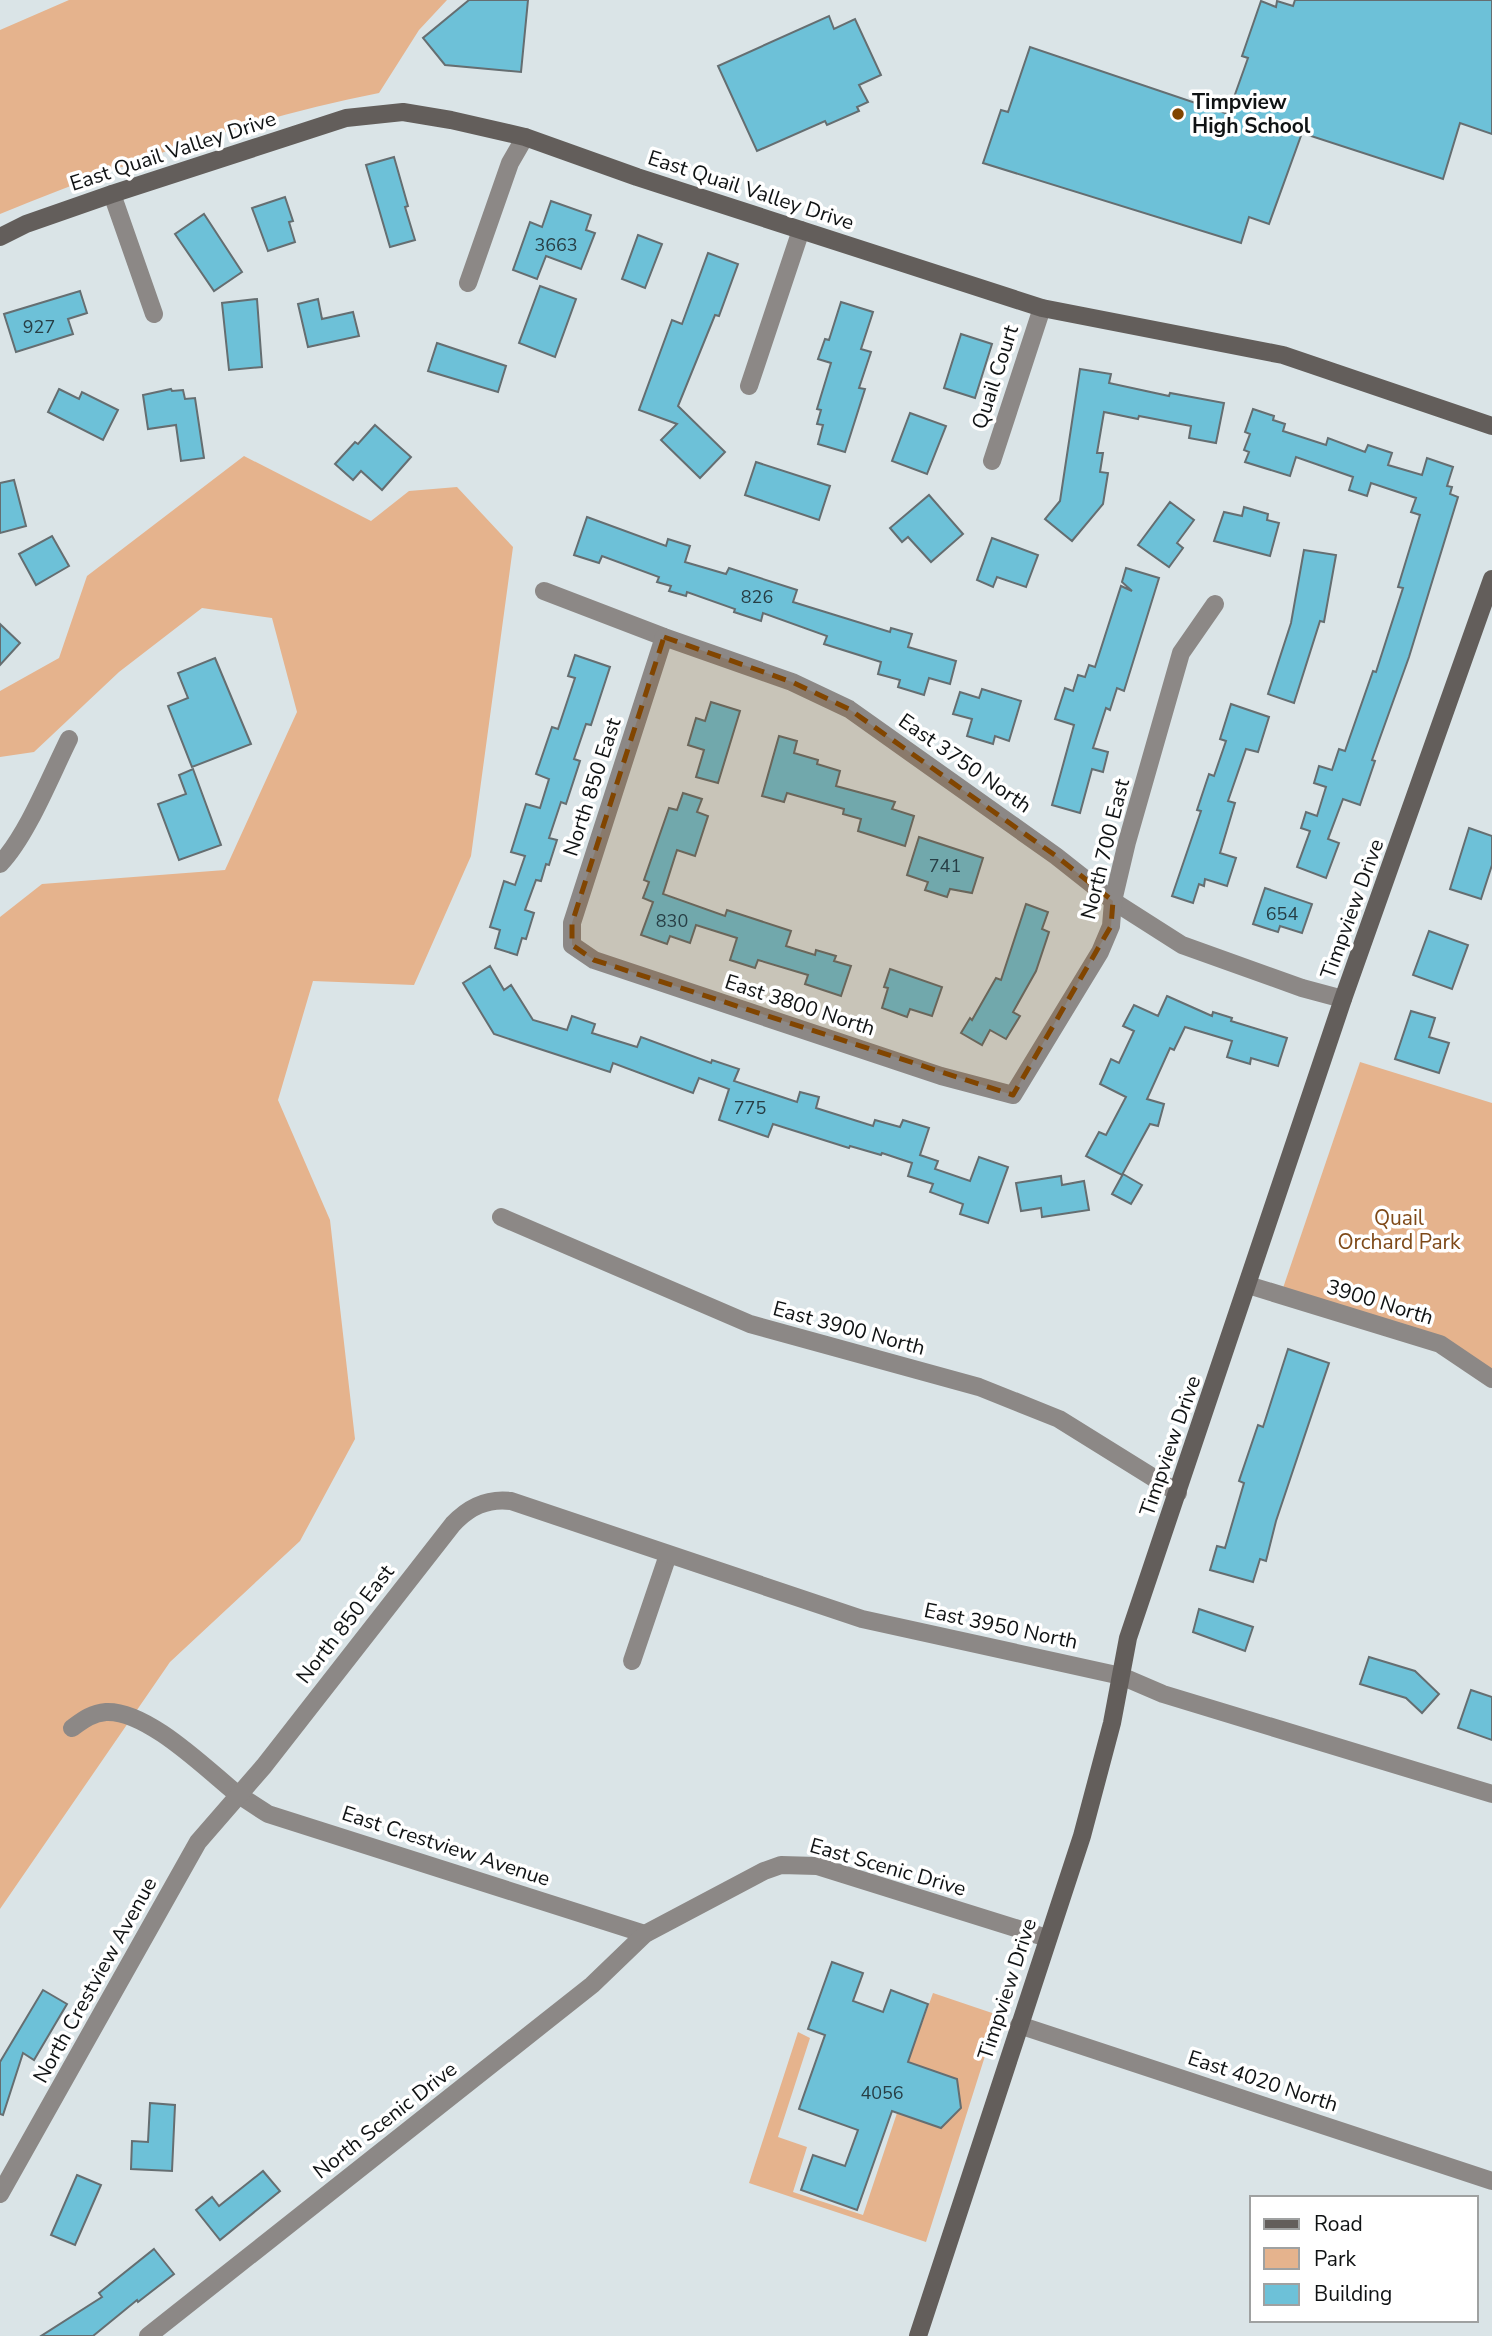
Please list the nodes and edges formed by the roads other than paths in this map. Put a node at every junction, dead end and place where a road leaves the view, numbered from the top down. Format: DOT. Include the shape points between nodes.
graph roads {
  1 [pos="525,137"];
  2 [pos="112,194"];
  3 [pos="801,230"];
  4 [pos="0,237"];
  5 [pos="468,283"];
  6 [pos="1042,308"];
  7 [pos="154,314"];
  8 [pos="749,386"];
  9 [pos="1492,426"];
  10 [pos="992,461"];
  11 [pos="1492,579"];
  12 [pos="544,591"];
  13 [pos="1214,604"];
  14 [pos="664,637"];
  15 [pos="69,739"];
  16 [pos="0,864"];
  17 [pos="1113,901"];
  18 [pos="578,948"];
  19 [pos="1343,999"];
  20 [pos="1013,1095"];
  21 [pos="501,1217"];
  22 [pos="1248,1285"];
  23 [pos="1492,1379"];
  24 [pos="1178,1493"];
  25 [pos="501,1500"];
  26 [pos="668,1555"];
  27 [pos="632,1661"];
  28 [pos="1121,1676"];
  29 [pos="72,1728"];
  30 [pos="238,1794"];
  31 [pos="1492,1794"];
  32 [pos="645,1934"];
  33 [pos="1047,1938"];
  34 [pos="1019,2025"];
  35 [pos="1492,2181"];
  36 [pos="0,2193"];
  37 [pos="148,2336"];
  38 [pos="918,2336"];
  1 -- 2 [label="street, East Quail Valley Drive" via="403,112 346,118"];
  1 -- 3 [label="street, East Quail Valley Drive"];
  1 -- 5 [label="street" via="510,163"];
  2 -- 4 [label="street, East Quail Valley Drive"];
  2 -- 7 [label="street"];
  3 -- 6 [label="street, East Quail Valley Drive"];
  3 -- 8 [label="street"];
  6 -- 9 [label="street, East Quail Valley Drive" via="1283,355"];
  6 -- 10 [label="street, Quail Court"];
  11 -- 19 [label="street, Timpview Drive"];
  12 -- 14 [label="street, East 3750 North"];
  13 -- 17 [label="street, North 700 East" via="1181,653"];
  14 -- 17 [label="street, East 3750 North" via="792,682 849,709"];
  14 -- 18 [label="street, North 850 East" via="572,923 572,945"];
  15 -- 16 [label="street"];
  17 -- 19 [label="street, East 3750 North" via="1182,945"];
  17 -- 20 [label="street, North 700 East" via="1111,926 1100,952"];
  18 -- 20 [label="street, East 3800 North" via="607,965 941,1076"];
  19 -- 22 [label="street, Timpview Drive"];
  21 -- 24 [label="street, East 3900 North" via="750,1324 979,1387 1059,1419"];
  22 -- 23 [label="street, 3900 North" via="1440,1344"];
  22 -- 24 [label="street, Timpview Drive"];
  24 -- 28 [label="street, Timpview Drive" via="1128,1638"];
  25 -- 26 [label="street, East 3950 North"];
  25 -- 30 [label="street, North 850 East" via="468,1510 453,1524"];
  26 -- 27 [label="street"];
  26 -- 28 [label="street, East 3950 North" via="862,1619"];
  28 -- 31 [label="street, East 3950 North" via="1163,1694"];
  28 -- 33 [label="street, Timpview Drive" via="1083,1836"];
  29 -- 30 [label="street, East Crestview Avenue" via="92,1715 108,1712 135,1717 196,1758"];
  30 -- 32 [label="street, East Crestview Avenue" via="268,1814"];
  30 -- 36 [label="street, North Crestview Avenue" via="198,1842"];
  32 -- 33 [label="street, East Scenic Drive" via="764,1871 799,1864"];
  32 -- 37 [label="street, North Scenic Drive" via="592,1985"];
  33 -- 34 [label="street, Timpview Drive"];
  34 -- 35 [label="street, East 4020 North"];
  34 -- 38 [label="street, Timpview Drive"];
}
